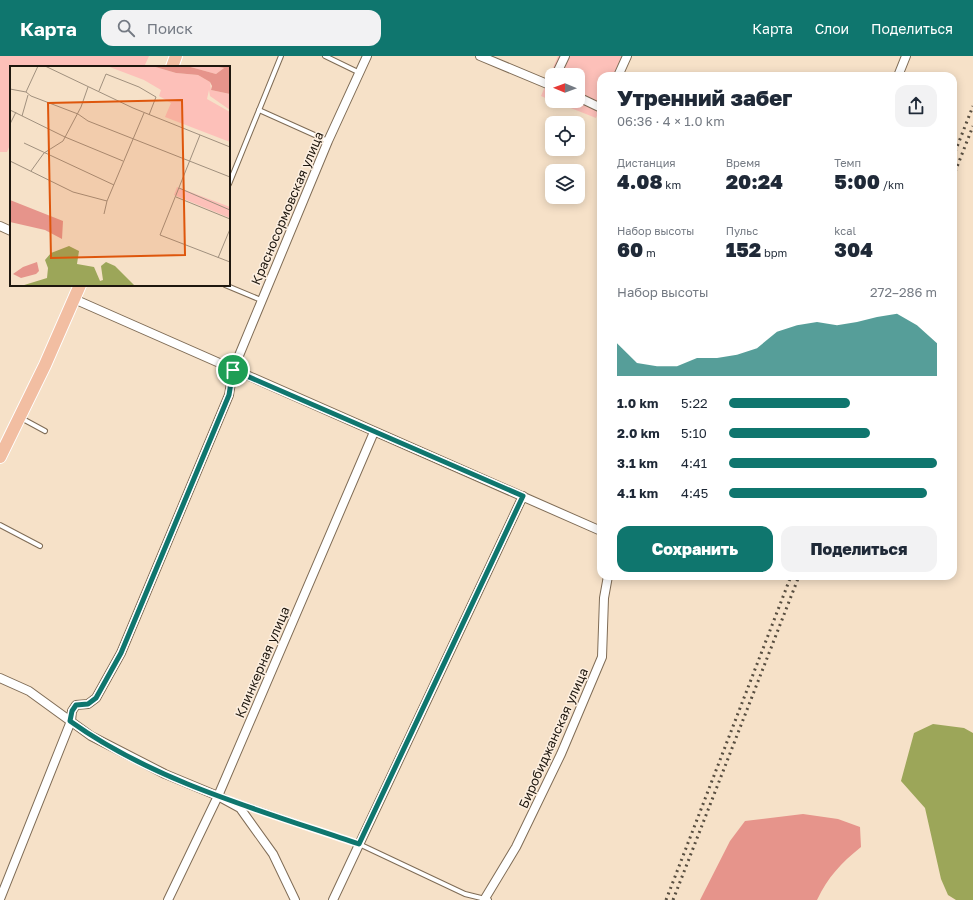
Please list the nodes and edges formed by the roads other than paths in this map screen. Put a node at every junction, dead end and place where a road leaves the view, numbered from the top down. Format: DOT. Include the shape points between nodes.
graph roads {
  1 [pos="176,56"];
  2 [pos="281,56"];
  3 [pos="325,56"];
  4 [pos="367,56"];
  5 [pos="480,56"];
  6 [pos="565,56"];
  7 [pos="627,56"];
  8 [pos="906,56"];
  9 [pos="172,66"];
  10 [pos="559,68"];
  11 [pos="360,72"];
  12 [pos="620,72"];
  13 [pos="900,72"];
  14 [pos="545,83"];
  15 [pos="585,101"];
  16 [pos="597,106"];
  17 [pos="259,110"];
  18 [pos="328,141"];
  19 [pos="230,182"];
  20 [pos="0,226"];
  21 [pos="10,231"];
  22 [pos="80,286"];
  23 [pos="227,286"];
  24 [pos="74,299"];
  25 [pos="262,300"];
  26 [pos="233,370"];
  27 [pos="21,418"];
  28 [pos="45,431"];
  29 [pos="374,432"];
  30 [pos="0,457"];
  31 [pos="523,496"];
  32 [pos="0,525"];
  33 [pos="597,529"];
  34 [pos="40,546"];
  35 [pos="607,580"];
  36 [pos="0,678"];
  37 [pos="70,721"];
  38 [pos="218,796"];
  39 [pos="359,844"];
  40 [pos="0,899"];
  41 [pos="486,899"];
  42 [pos="168,900"];
  43 [pos="295,900"];
  44 [pos="333,900"];
  1 -- 9 [label="main road"];
  2 -- 17 [label="lane"];
  3 -- 11 [label="lane"];
  4 -- 11 [label="street, Красносормовская улица"];
  5 -- 14 [label="street"];
  6 -- 10 [label="street"];
  7 -- 12 [label="street"];
  8 -- 13 [label="street"];
  11 -- 18 [label="street, Красносормовская улица"];
  15 -- 16 [label="street"];
  17 -- 18 [label="lane"];
  17 -- 19 [label="lane"];
  18 -- 25 [label="street, Красносормовская улица"];
  20 -- 21 [label="street"];
  22 -- 24 [label="main road"];
  23 -- 25 [label="lane"];
  24 -- 26 [label="street"];
  24 -- 27 [label="main road"];
  25 -- 26 [label="street, Красносормовская улица"];
  26 -- 29 [label="street"];
  26 -- 37 [label="street, Красносормовская улица" via="229,395 121,653 96,698 88,704 76,705"];
  27 -- 28 [label="lane"];
  27 -- 30 [label="main road"];
  29 -- 31 [label="street"];
  29 -- 38 [label="street, Клинкерная улица"];
  31 -- 33 [label="street"];
  31 -- 39 [label="street"];
  32 -- 34 [label="lane"];
  35 -- 41 [label="street, Биробиджанская улица" via="604,598 602,657 561,754 516,847"];
  36 -- 37 [label="street" via="29,691"];
  37 -- 38 [label="street" via="91,736 165,774"];
  37 -- 40 [label="street"];
  38 -- 39 [label="lane"];
  38 -- 42 [label="street, Клинкерная улица"];
  38 -- 43 [label="street" via="240,808 251,820 273,854"];
  39 -- 41 [label="lane" via="465,894"];
  39 -- 44 [label="street"];
}
